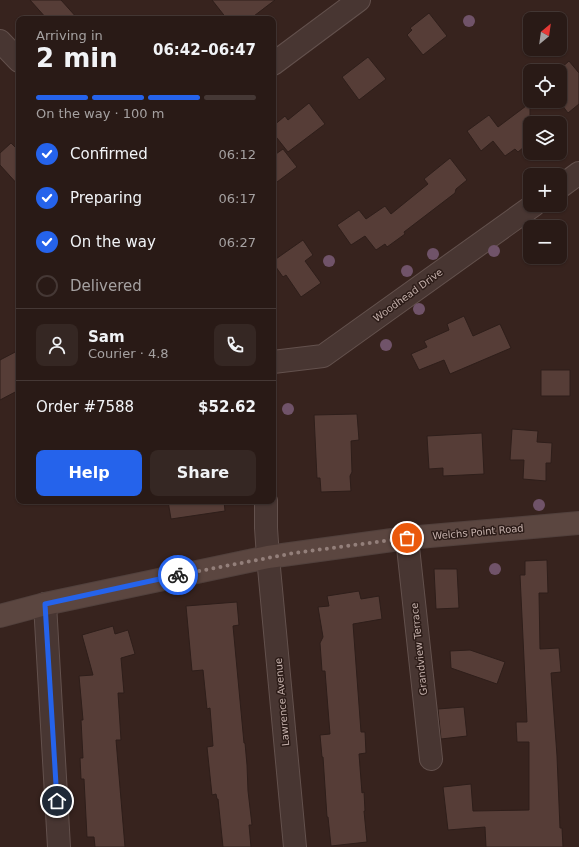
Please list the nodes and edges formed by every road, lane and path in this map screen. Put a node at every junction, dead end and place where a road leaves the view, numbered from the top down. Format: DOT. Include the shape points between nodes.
graph roads {
  1 [pos="359,0"];
  2 [pos="0,41"];
  3 [pos="16,58"];
  4 [pos="276,62"];
  5 [pos="579,173"];
  6 [pos="567,182"];
  7 [pos="524,212"];
  8 [pos="276,362"];
  9 [pos="266,504"];
  10 [pos="579,523"];
  11 [pos="407,538"];
  12 [pos="268,557"];
  13 [pos="45,604"];
  14 [pos="0,616"];
  15 [pos="431,759"];
  16 [pos="59,847"];
  17 [pos="295,847"];
  1 -- 4 [label="street"];
  2 -- 3 [label="street"];
  5 -- 6 [label="street"];
  7 -- 8 [label="street, Woodhead Drive" via="323,356"];
  9 -- 12 [label="street, Lawrence Avenue"];
  10 -- 11 [label="main road, Welchs Point Road"];
  11 -- 12 [label="main road, Welchs Point Road"];
  11 -- 15 [label="street, Grandview Terrace"];
  12 -- 13 [label="main road, Welchs Point Road"];
  12 -- 17 [label="street, Lawrence Avenue"];
  13 -- 14 [label="main road, Welchs Point Road"];
  13 -- 16 [label="street"];
}
